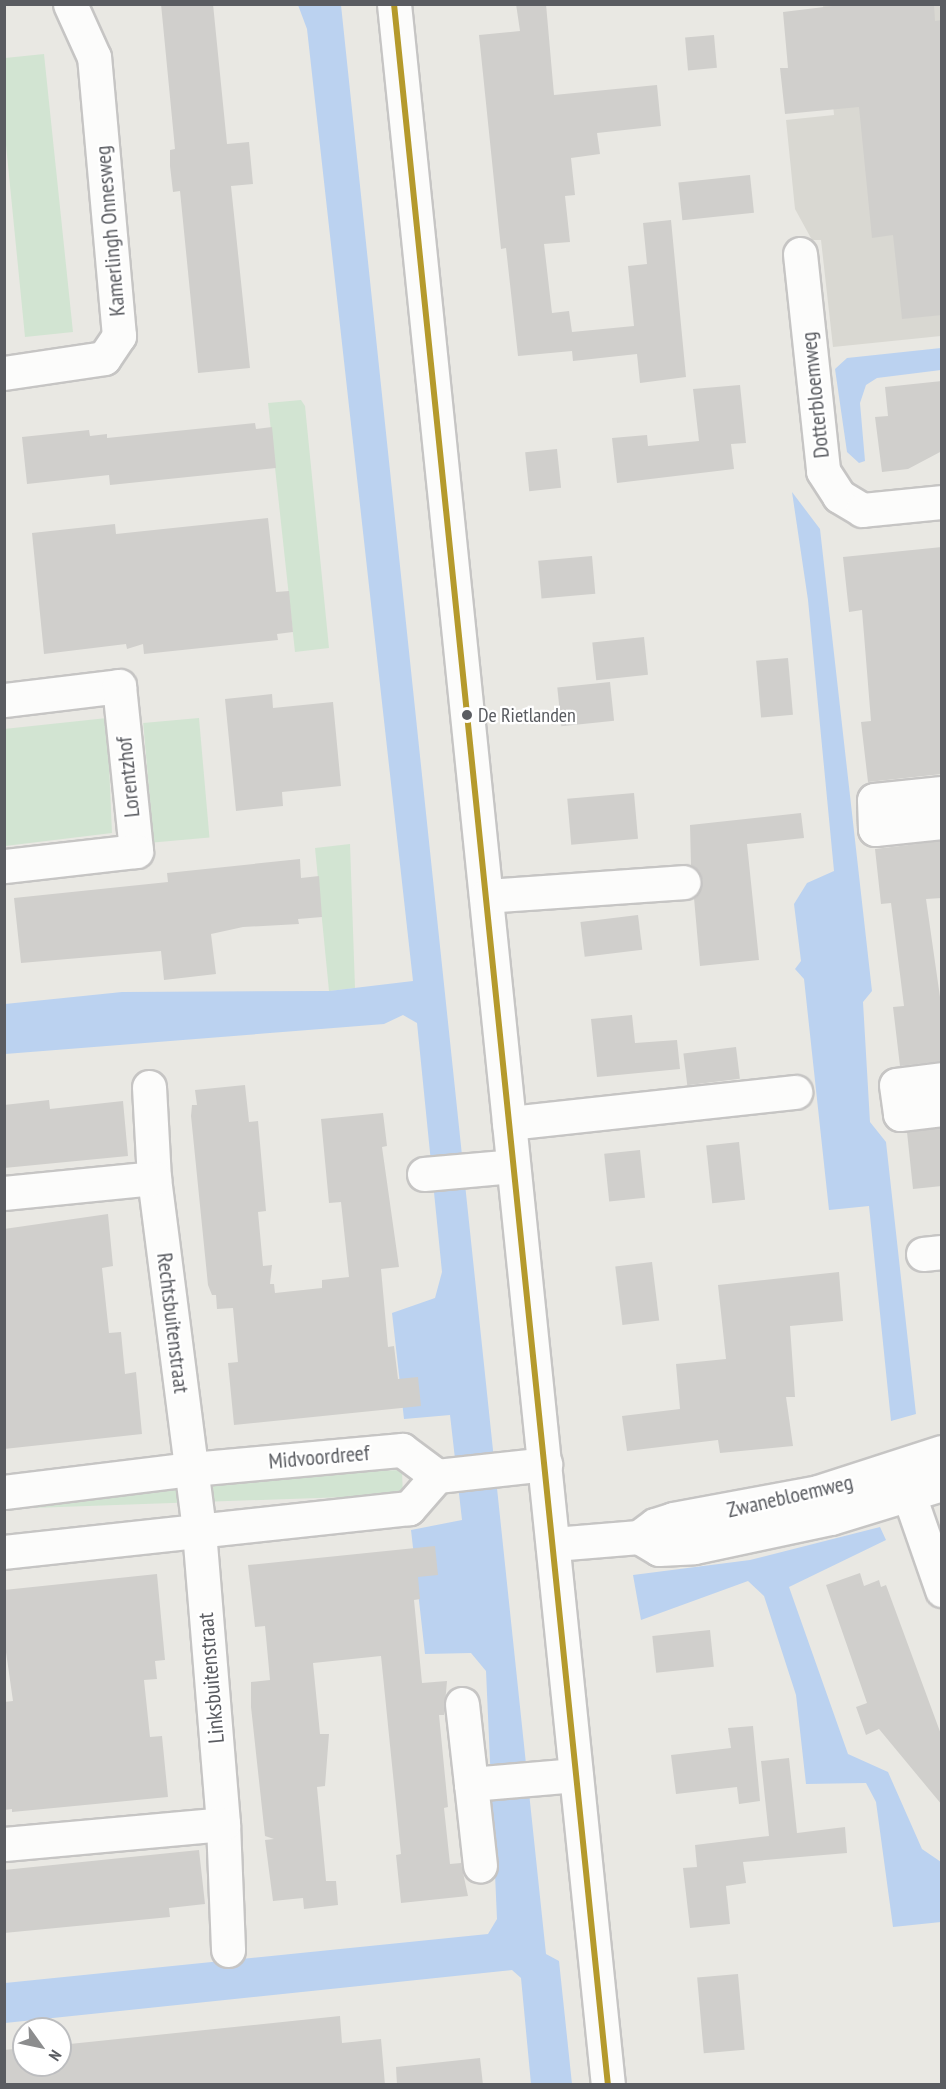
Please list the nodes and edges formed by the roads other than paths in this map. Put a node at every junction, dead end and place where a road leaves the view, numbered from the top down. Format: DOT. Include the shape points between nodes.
graph roads {
  1 [pos="70,4"];
  2 [pos="394,4"];
  3 [pos="800,254"];
  4 [pos="4,373"];
  5 [pos="942,502"];
  6 [pos="4,700"];
  7 [pos="942,793"];
  8 [pos="942,822"];
  9 [pos="4,866"];
  10 [pos="684,882"];
  11 [pos="486,896"];
  12 [pos="942,1079"];
  13 [pos="149,1087"];
  14 [pos="795,1092"];
  15 [pos="942,1109"];
  16 [pos="509,1123"];
  17 [pos="513,1166"];
  18 [pos="424,1174"];
  19 [pos="154,1178"];
  20 [pos="4,1193"];
  21 [pos="942,1452"];
  22 [pos="530,1466"];
  23 [pos="192,1469"];
  24 [pos="441,1475"];
  25 [pos="904,1482"];
  26 [pos="942,1484"];
  27 [pos="4,1492"];
  28 [pos="199,1531"];
  29 [pos="554,1544"];
  30 [pos="4,1552"];
  31 [pos="942,1590"];
  32 [pos="462,1704"];
  33 [pos="561,1777"];
  34 [pos="477,1785"];
  35 [pos="223,1824"];
  36 [pos="4,1844"];
  37 [pos="480,1866"];
  38 [pos="228,1950"];
  39 [pos="608,2085"];
  1 -- 4 [label="street, Kamerlingh Onnesweg" via="94,57 119,336 104,358"];
  2 -- 11 [label="street"];
  3 -- 5 [label="street, Dotterbloemweg" via="823,471 839,496 862,510"];
  6 -- 9 [label="street, Lorentzhof" via="119,686 136,851"];
  7 -- 8 [label="street" via="874,800 875,829"];
  10 -- 11 [label="street"];
  11 -- 16 [label="street"];
  12 -- 15 [label="street" via="896,1084 900,1114"];
  13 -- 19 [label="street, Rechtsbuitenstraat"];
  14 -- 16 [label="street"];
  16 -- 17 [label="street"];
  17 -- 18 [label="street"];
  17 -- 22 [label="street"];
  19 -- 20 [label="street"];
  19 -- 23 [label="street, Rechtsbuitenstraat"];
  21 -- 25 [label="street, Zwanebloemweg"];
  22 -- 24 [label="street"];
  22 -- 29 [label="street"];
  23 -- 24 [label="street, Midvoordreef" via="402,1449"];
  23 -- 27 [label="street, Midvoordreef"];
  23 -- 28 [label="street"];
  24 -- 28 [label="street" via="409,1508"];
  25 -- 26 [label="street, Zwanebloemweg"];
  25 -- 29 [label="street, Zwanebloemweg" via="674,1519 655,1525 639,1537"];
  25 -- 31 [label="street"];
  28 -- 30 [label="street"];
  28 -- 35 [label="street, Linksbuitenstraat"];
  29 -- 33 [label="street"];
  32 -- 34 [label="street"];
  33 -- 34 [label="street"];
  33 -- 39 [label="street"];
  34 -- 37 [label="street"];
  35 -- 36 [label="street"];
  35 -- 38 [label="street, Linksbuitenstraat"];
}
